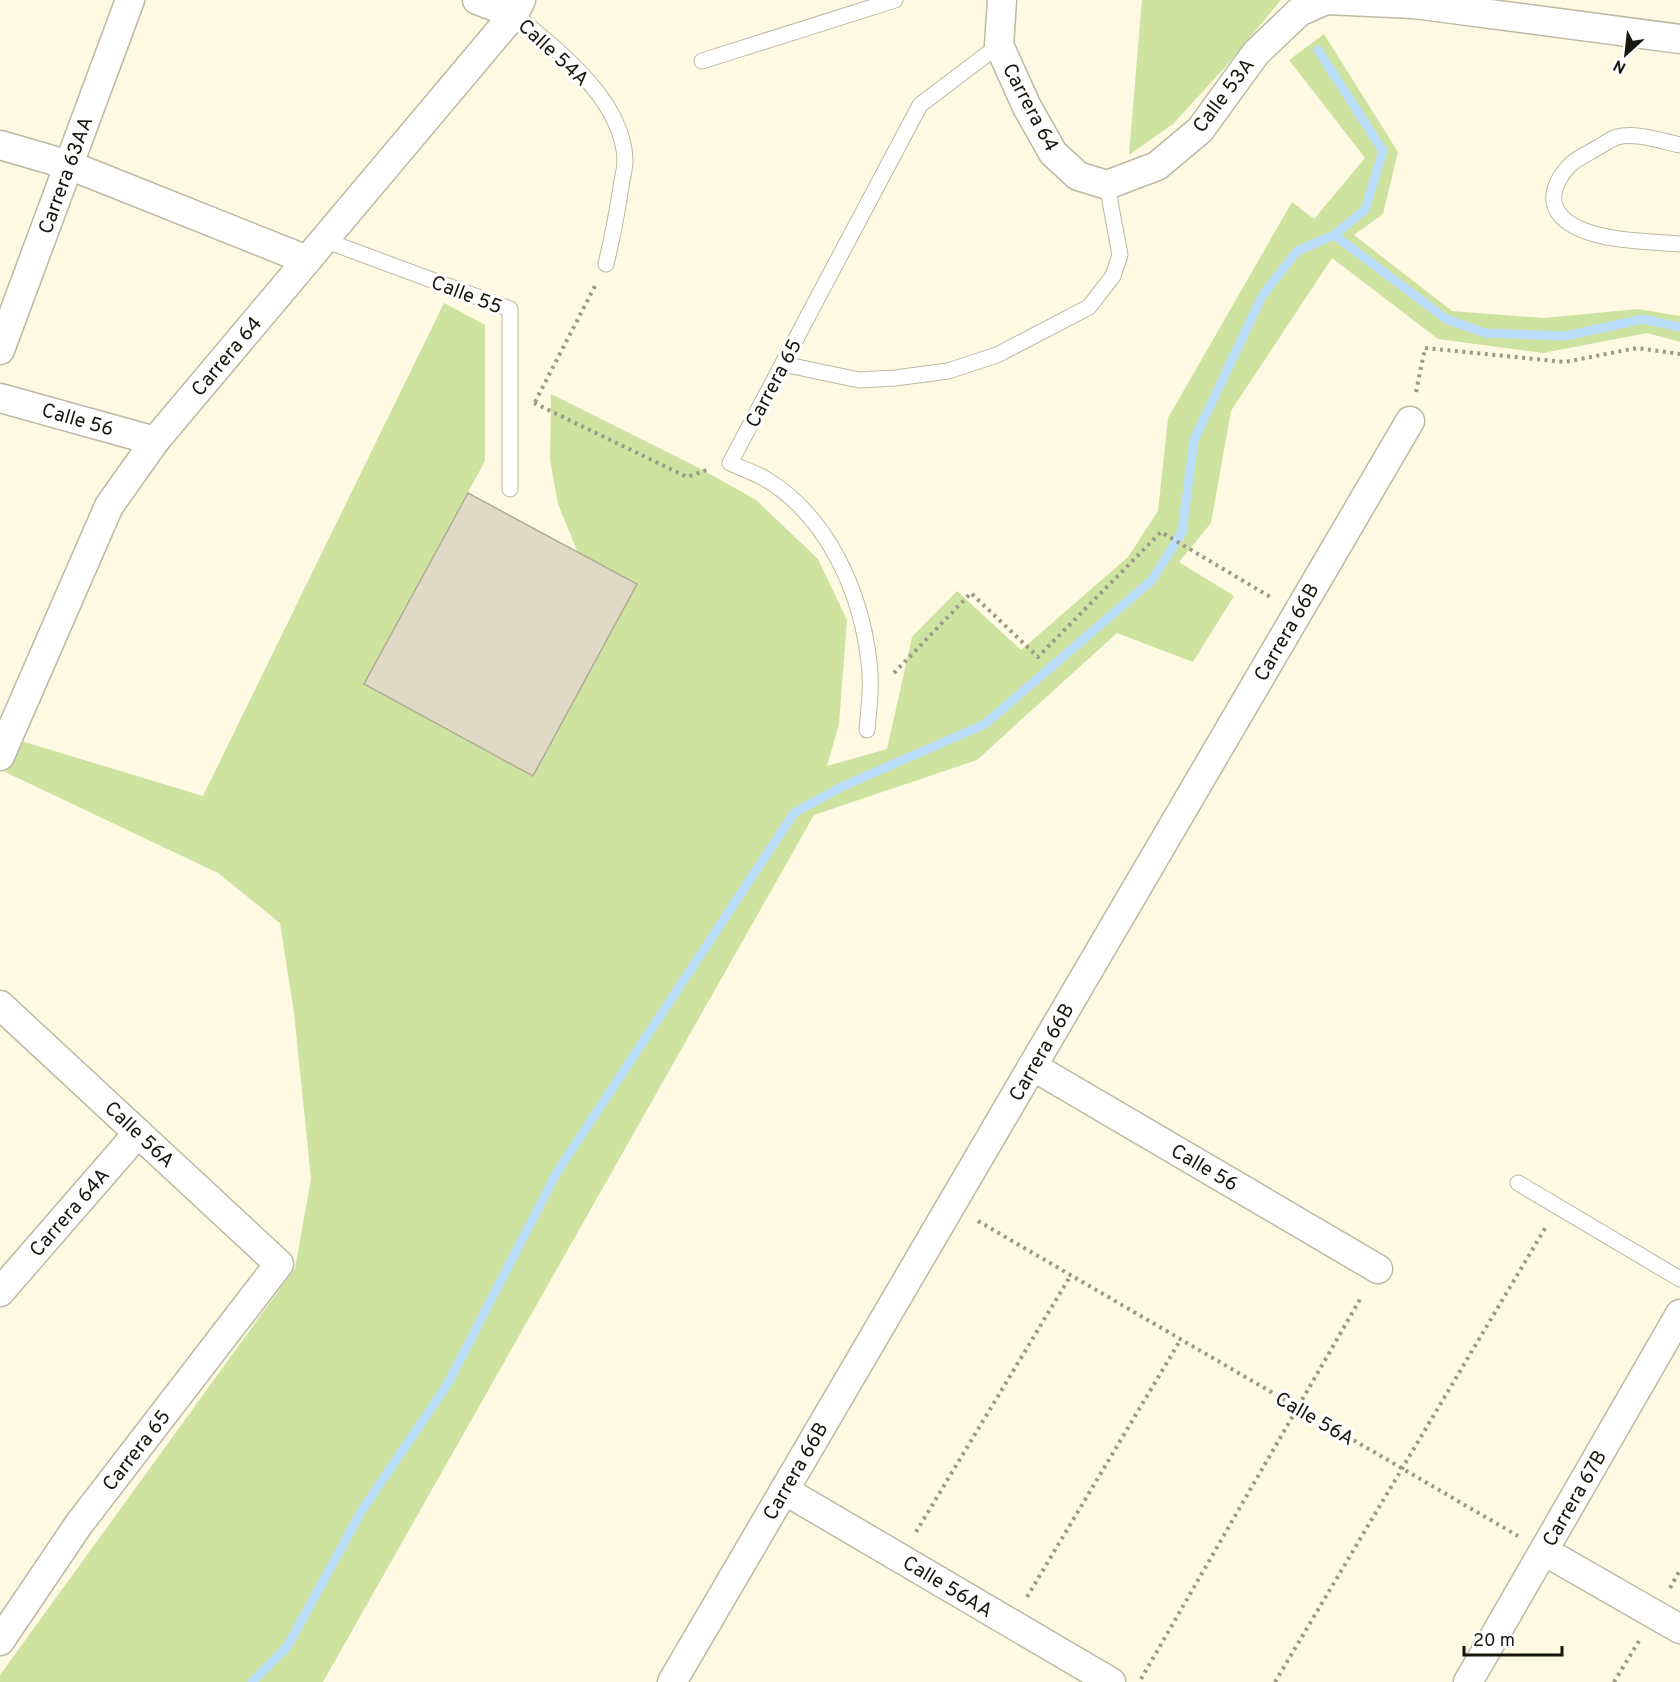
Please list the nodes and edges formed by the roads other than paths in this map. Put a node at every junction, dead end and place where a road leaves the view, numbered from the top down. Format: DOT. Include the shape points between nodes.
graph roads {
  1 [pos="130,0"];
  2 [pos="477,0"];
  3 [pos="895,0"];
  4 [pos="1002,0"];
  5 [pos="517,7"];
  6 [pos="1680,39"];
  7 [pos="999,45"];
  8 [pos="702,62"];
  9 [pos="0,145"];
  10 [pos="1680,146"];
  11 [pos="69,165"];
  12 [pos="1107,185"];
  13 [pos="1680,244"];
  14 [pos="316,250"];
  15 [pos="606,264"];
  16 [pos="0,350"];
  17 [pos="783,364"];
  18 [pos="0,398"];
  19 [pos="1410,421"];
  20 [pos="155,441"];
  21 [pos="510,489"];
  22 [pos="867,730"];
  23 [pos="0,756"];
  24 [pos="0,1005"];
  25 [pos="1032,1066"];
  26 [pos="138,1133"];
  27 [pos="1518,1183"];
  28 [pos="279,1264"];
  29 [pos="1378,1269"];
  30 [pos="1680,1279"];
  31 [pos="0,1292"];
  32 [pos="1680,1314"];
  33 [pos="784,1490"];
  34 [pos="1544,1551"];
  35 [pos="1680,1629"];
  36 [pos="0,1641"];
  37 [pos="672,1682"];
  38 [pos="1111,1682"];
  39 [pos="1468,1682"];
  1 -- 11 [label="street, Carrera 63AA"];
  2 -- 5 [label="street, Calle 54A"];
  3 -- 8 [label="lane"];
  4 -- 7 [label="street, Carrera 64"];
  5 -- 14 [label="street, Carrera 64"];
  5 -- 15 [label="lane, Calle 54A" via="572,62 617,123 625,160"];
  6 -- 12 [label="street, Calle 53A" via="1414,4 1326,0 1299,12 1256,53 1200,130 1157,166"];
  7 -- 12 [label="street, Carrera 64" via="1053,153 1078,176"];
  7 -- 17 [label="lane, Carrera 65" via="920,105"];
  9 -- 11 [label="street, Calle 55"];
  10 -- 13 [label="lane" via="1632,136 1616,137 1571,164 1558,180 1553,195 1554,206 1562,218 1582,230"];
  11 -- 14 [label="street, Calle 55"];
  11 -- 16 [label="street, Carrera 63AA"];
  12 -- 17 [label="lane" via="1120,255 1113,276 1089,307 997,355 948,371 859,380"];
  14 -- 20 [label="street, Carrera 64"];
  14 -- 21 [label="lane, Calle 55" via="510,309"];
  17 -- 22 [label="lane, Carrera 65" via="730,463 764,478 804,510 842,567 855,597 869,663"];
  18 -- 20 [label="street, Calle 56"];
  19 -- 25 [label="street, Carrera 66B"];
  20 -- 23 [label="street, Carrera 64" via="109,506"];
  24 -- 26 [label="street, Calle 56A"];
  25 -- 29 [label="street, Calle 56"];
  25 -- 33 [label="street, Carrera 66B"];
  26 -- 28 [label="street, Calle 56A"];
  26 -- 31 [label="street, Carrera 64A"];
  27 -- 30 [label="lane"];
  28 -- 36 [label="street, Carrera 65" via="80,1524"];
  32 -- 34 [label="street, Carrera 67B"];
  33 -- 37 [label="street, Carrera 66B"];
  33 -- 38 [label="street, Calle 56AA"];
  34 -- 35 [label="street"];
  34 -- 39 [label="street, Carrera 67B"];
}
